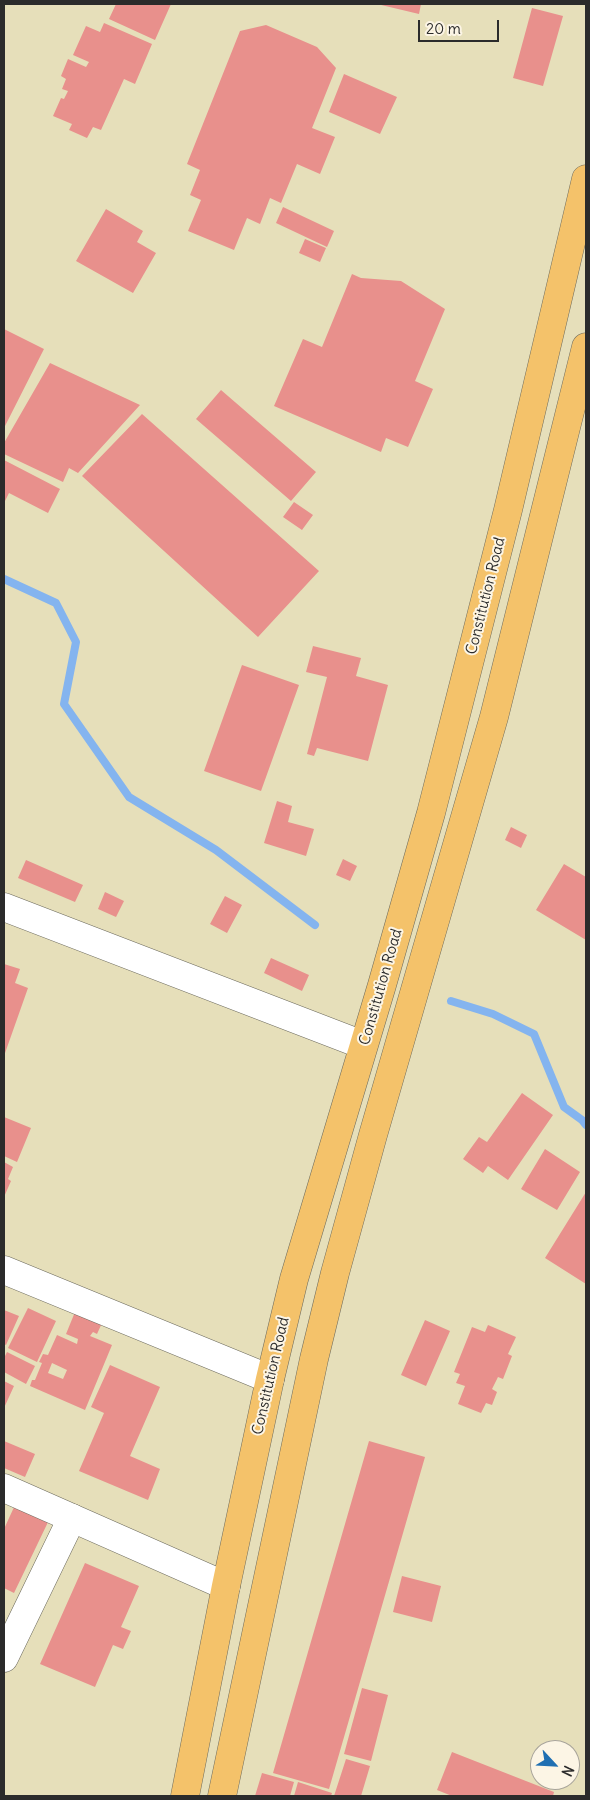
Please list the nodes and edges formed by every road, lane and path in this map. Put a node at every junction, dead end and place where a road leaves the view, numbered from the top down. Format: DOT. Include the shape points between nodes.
graph roads {
  1 [pos="586,179"];
  2 [pos="586,347"];
  3 [pos="4,907"];
  4 [pos="363,1045"];
  5 [pos="4,1270"];
  6 [pos="270,1379"];
  7 [pos="4,1488"];
  8 [pos="72,1518"];
  9 [pos="226,1586"];
  10 [pos="4,1658"];
  11 [pos="185,1796"];
  12 [pos="222,1796"];
  1 -- 4 [label="main road, Constitution Road" via="501,538 431,813"];
  2 -- 12 [label="main road" via="494,717 338,1264 314,1359"];
  3 -- 4 [label="street"];
  4 -- 6 [label="main road, Constitution Road" via="294,1279"];
  5 -- 6 [label="street"];
  6 -- 9 [label="main road, Constitution Road"];
  7 -- 8 [label="street"];
  8 -- 9 [label="street"];
  8 -- 10 [label="street"];
  9 -- 11 [label="main road, Constitution Road"];
}
